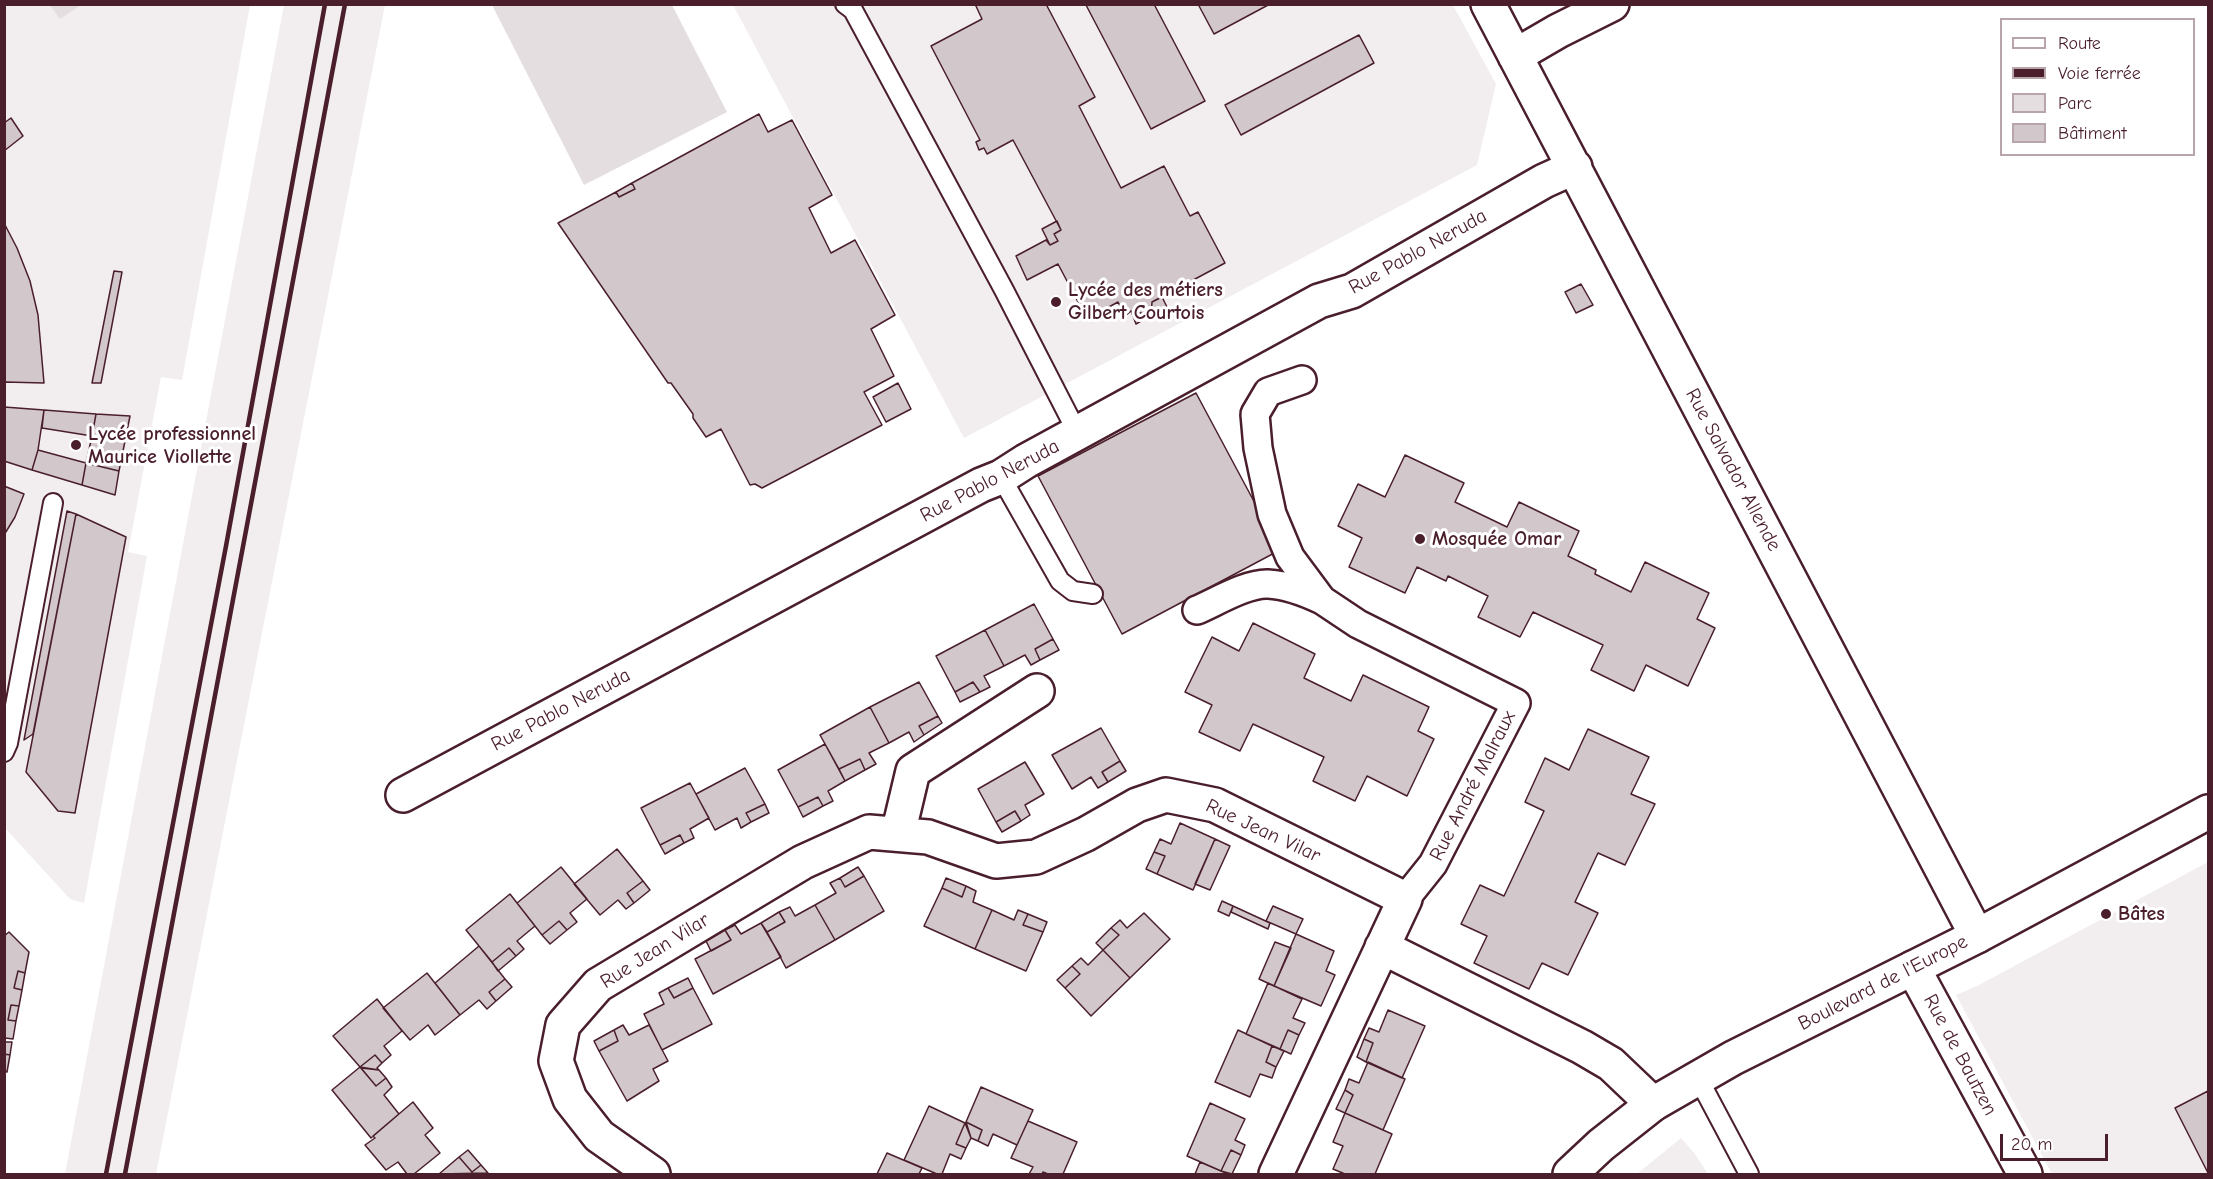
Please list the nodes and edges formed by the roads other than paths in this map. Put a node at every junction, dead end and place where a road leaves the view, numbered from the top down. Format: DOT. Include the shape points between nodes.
graph roads {
  1 [pos="845,4"];
  2 [pos="1488,4"];
  3 [pos="1612,4"];
  4 [pos="1515,56"];
  5 [pos="1575,167"];
  6 [pos="1302,380"];
  7 [pos="1078,434"];
  8 [pos="1001,477"];
  9 [pos="52,503"];
  10 [pos="1093,594"];
  11 [pos="1322,600"];
  12 [pos="1197,610"];
  13 [pos="1037,691"];
  14 [pos="4,752"];
  15 [pos="403,795"];
  16 [pos="2208,812"];
  17 [pos="898,834"];
  18 [pos="1405,899"];
  19 [pos="1977,936"];
  20 [pos="1382,947"];
  21 [pos="1913,968"];
  22 [pos="1698,1078"];
  23 [pos="1653,1104"];
  24 [pos="652,1174"];
  25 [pos="1276,1174"];
  26 [pos="1570,1174"];
  27 [pos="1749,1174"];
  28 [pos="2025,1174"];
  1 -- 7 [label="lane" via="859,20"];
  2 -- 4 [label="street, Rue Salvador Allende"];
  3 -- 4 [label="street"];
  4 -- 5 [label="street, Rue Salvador Allende"];
  5 -- 7 [label="street, Rue Pablo Neruda" via="1352,291 1319,301"];
  5 -- 19 [label="street, Rue Salvador Allende"];
  6 -- 11 [label="street, Rue André Malraux" via="1268,392 1256,414 1258,448 1272,514 1290,557"];
  7 -- 8 [label="street, Rue Pablo Neruda"];
  8 -- 10 [label="lane" via="1060,581 1073,591"];
  8 -- 15 [label="street, Rue Pablo Neruda"];
  9 -- 14 [label="lane"];
  11 -- 12 [label="street, Rue André Malraux" via="1294,588 1266,584"];
  11 -- 18 [label="street, Rue André Malraux" via="1358,624 1516,703 1433,864"];
  13 -- 17 [label="street" via="913,771"];
  16 -- 19 [label="street, Boulevard de l'Europe"];
  17 -- 18 [label="street, Rue Jean Vilar" via="928,837 996,861 1036,857 1137,805 1166,795 1215,805"];
  17 -- 24 [label="street, Rue Jean Vilar" via="869,832 803,862 598,985 563,1025 556,1061 570,1100 599,1136"];
  18 -- 20 [label="street"];
  19 -- 21 [label="street, Boulevard de l'Europe"];
  20 -- 23 [label="street" via="1582,1047 1611,1064"];
  20 -- 25 [label="street"];
  21 -- 22 [label="street, Boulevard de l'Europe"];
  21 -- 28 [label="street, Rue de Bautzen"];
  22 -- 23 [label="street, Boulevard de l'Europe"];
  22 -- 27 [label="lane"];
  23 -- 26 [label="street, Boulevard de l'Europe"];
}
